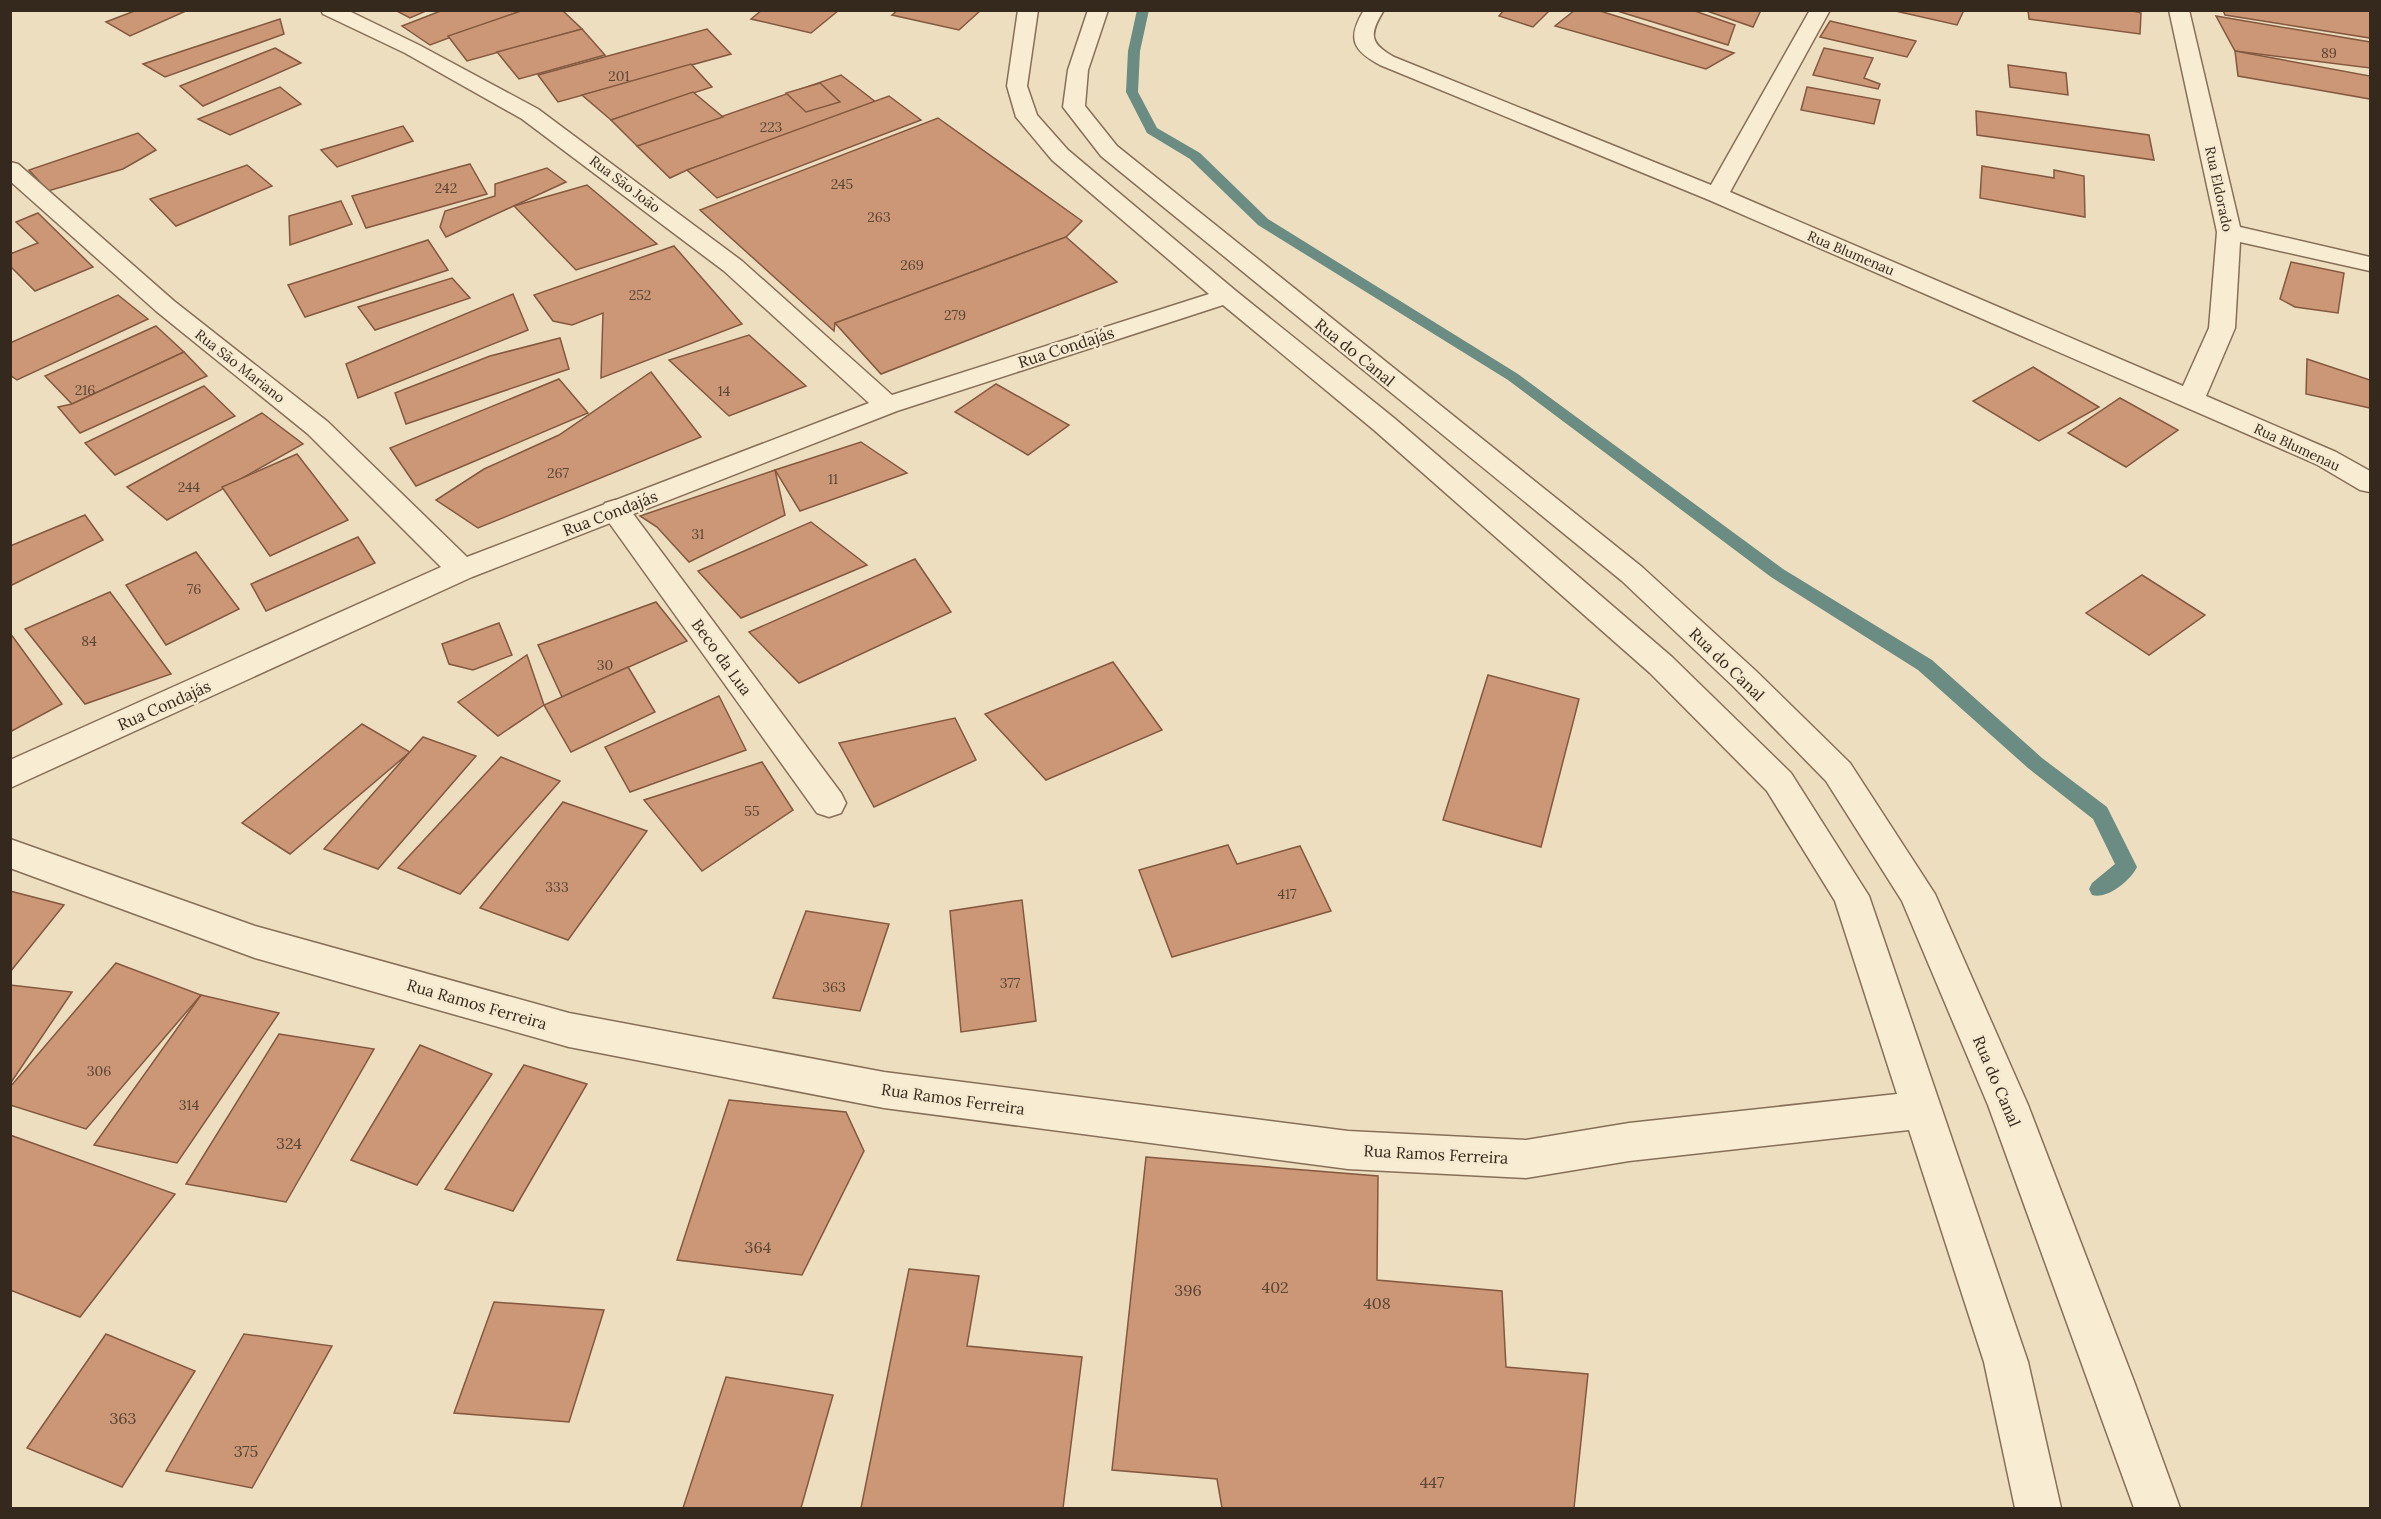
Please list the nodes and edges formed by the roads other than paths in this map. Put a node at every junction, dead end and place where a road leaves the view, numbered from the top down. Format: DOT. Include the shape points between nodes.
graph roads {
  1 [pos="330,10"];
  2 [pos="1028,10"];
  3 [pos="1098,10"];
  4 [pos="1374,10"];
  5 [pos="1820,10"];
  6 [pos="2179,10"];
  7 [pos="10,169"];
  8 [pos="1717,195"];
  9 [pos="2229,232"];
  10 [pos="2370,264"];
  11 [pos="1227,296"];
  12 [pos="2191,399"];
  13 [pos="888,405"];
  14 [pos="2370,483"];
  15 [pos="615,510"];
  16 [pos="462,570"];
  17 [pos="10,775"];
  18 [pos="830,803"];
  19 [pos="10,853"];
  20 [pos="1923,1110"];
  21 [pos="2038,1509"];
  22 [pos="2157,1509"];
  1 -- 13 [label="street, Rua São João" via="412,49 530,114 733,266"];
  2 -- 11 [label="street" via="1017,86 1027,117 1060,154"];
  3 -- 22 [label="street, Rua do Canal" via="1078,70 1074,107 1109,151 1632,574 1838,771 1917,894 2012,1116"];
  4 -- 8 [label="street, Rua Blumenau" via="1362,40 1371,53"];
  5 -- 8 [label="street"];
  6 -- 9 [label="street, Rua Eldorado"];
  7 -- 16 [label="street, Rua São Mariano" via="165,306 318,428"];
  8 -- 12 [label="street, Rua Blumenau"];
  9 -- 10 [label="street"];
  9 -- 12 [label="street, Rua Eldorado" via="2222,328"];
  11 -- 13 [label="street, Rua Condajás"];
  11 -- 20 [label="street" via="1384,424 1661,665 1779,782 1851,896"];
  12 -- 14 [label="street, Rua Blumenau" via="2326,458"];
  13 -- 15 [label="street, Rua Condajás"];
  15 -- 16 [label="street, Rua Condajás"];
  15 -- 18 [label="street, Beco da Lua"];
  16 -- 17 [label="street, Rua Condajás"];
  19 -- 20 [label="street, Rua Ramos Ferreira" via="255,942 558,1027 884,1090 1348,1150 1526,1159 1629,1142"];
  20 -- 21 [label="street" via="2006,1362"];
}
